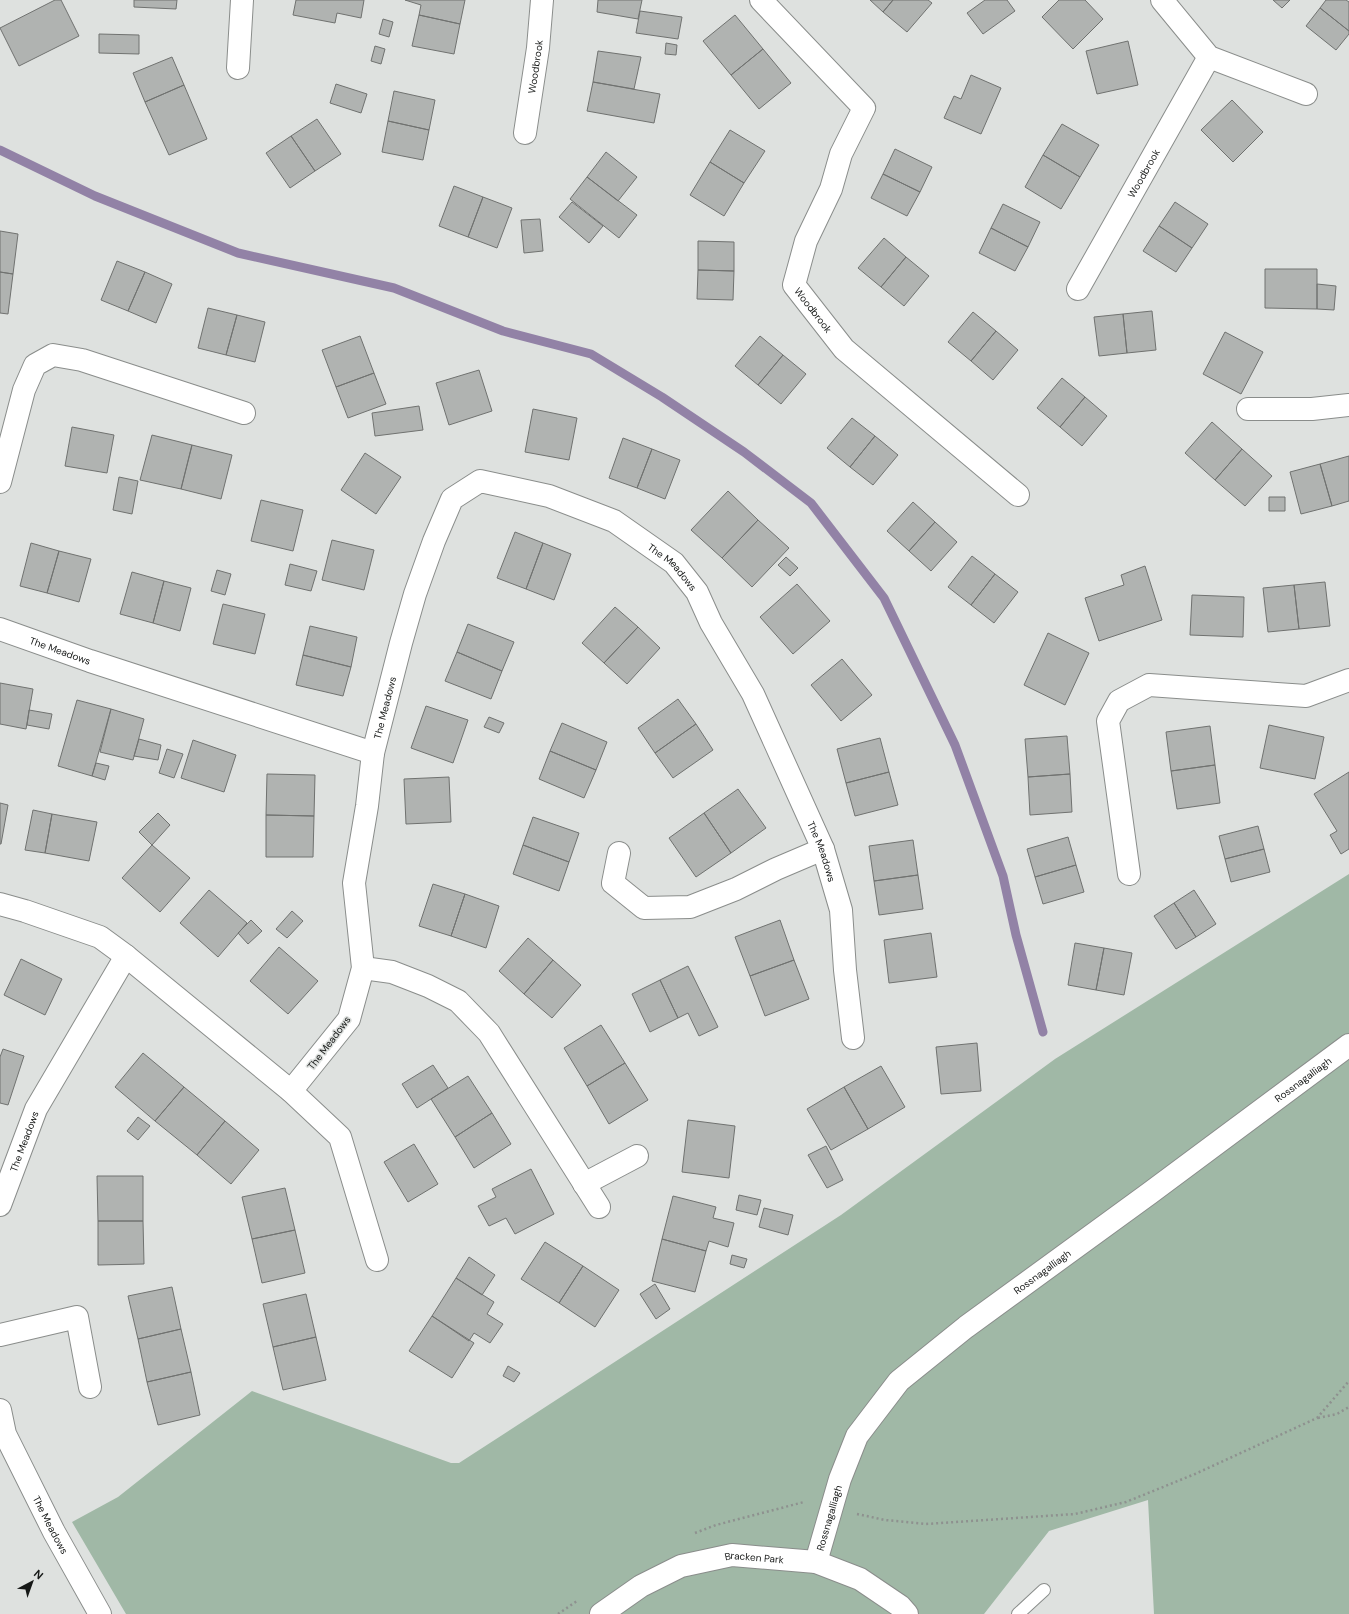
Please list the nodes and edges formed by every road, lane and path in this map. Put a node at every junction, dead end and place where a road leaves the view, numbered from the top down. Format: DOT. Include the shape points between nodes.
graph roads {
  1 [pos="242,0"];
  2 [pos="542,0"];
  3 [pos="761,0"];
  4 [pos="1162,0"];
  5 [pos="1209,57"];
  6 [pos="238,68"];
  7 [pos="1306,94"];
  8 [pos="525,133"];
  9 [pos="1078,289"];
  10 [pos="1349,405"];
  11 [pos="1248,409"];
  12 [pos="244,413"];
  13 [pos="0,482"];
  14 [pos="1018,494"];
  15 [pos="0,629"];
  16 [pos="1349,680"];
  17 [pos="373,753"];
  18 [pos="823,849"];
  19 [pos="619,853"];
  20 [pos="1130,874"];
  21 [pos="0,904"];
  22 [pos="126,956"];
  23 [pos="363,968"];
  24 [pos="853,1038"];
  25 [pos="1349,1045"];
  26 [pos="291,1091"];
  27 [pos="637,1156"];
  28 [pos="584,1184"];
  29 [pos="2,1193"];
  30 [pos="599,1207"];
  31 [pos="377,1260"];
  32 [pos="0,1335"];
  33 [pos="1349,1380"];
  34 [pos="90,1387"];
  35 [pos="1349,1407"];
  36 [pos="0,1410"];
  37 [pos="1317,1418"];
  38 [pos="2,1435"];
  39 [pos="832,1506"];
  40 [pos="692,1534"];
  41 [pos="816,1562"];
  42 [pos="1044,1590"];
  43 [pos="583,1597"];
  44 [pos="100,1614"];
  45 [pos="558,1614"];
  46 [pos="601,1614"];
  47 [pos="907,1614"];
  48 [pos="1018,1614"];
  1 -- 6 [label="street"];
  2 -- 8 [label="street, Woodbrook" via="538,48"];
  3 -- 14 [label="street, Woodbrook" via="864,108 841,154 831,189 806,241 794,285 844,350"];
  4 -- 5 [label="street"];
  5 -- 7 [label="street"];
  5 -- 9 [label="street, Woodbrook"];
  10 -- 11 [label="street" via="1312,409"];
  12 -- 13 [label="street" via="82,360 53,355 34,365 24,390"];
  15 -- 17 [label="street, The Meadows"];
  16 -- 20 [label="street" via="1306,696 1149,685 1119,701 1108,721"];
  17 -- 18 [label="street, The Meadows" via="415,594 434,541 452,499 480,481 549,496 614,521 674,563 697,592 711,623 753,694"];
  17 -- 23 [label="street, The Meadows" via="354,883"];
  18 -- 19 [label="street" via="690,907 644,908 613,883"];
  18 -- 24 [label="street, The Meadows" via="841,910"];
  21 -- 22 [label="street" via="100,938"];
  22 -- 26 [label="street"];
  22 -- 29 [label="street, The Meadows" via="36,1109"];
  23 -- 26 [label="street, The Meadows" via="349,1019"];
  23 -- 28 [label="street" via="392,972 458,1001 489,1033"];
  25 -- 39 [label="street, Rossnagalliagh" via="966,1327 899,1381 857,1436"];
  26 -- 31 [label="street" via="340,1137"];
  27 -- 28 [label="street"];
  28 -- 30 [label="street"];
  32 -- 34 [label="street" via="77,1317"];
  33 -- 37 [label="path"];
  35 -- 37 [label="path" via="1337,1414"];
  36 -- 38 [label="street, The Meadows"];
  37 -- 39 [label="path" via="1195,1474 1126,1502 1075,1514 926,1524 885,1520"];
  38 -- 44 [label="street, The Meadows"];
  39 -- 40 [label="path" via="809,1501 716,1525"];
  39 -- 41 [label="street, Rossnagalliagh"];
  41 -- 46 [label="street, Bracken Park" via="732,1555 705,1560 681,1566 641,1586"];
  41 -- 47 [label="street, Bracken Park" via="860,1579 900,1606"];
  42 -- 48 [label="lane"];
  43 -- 45 [label="path"];
}
